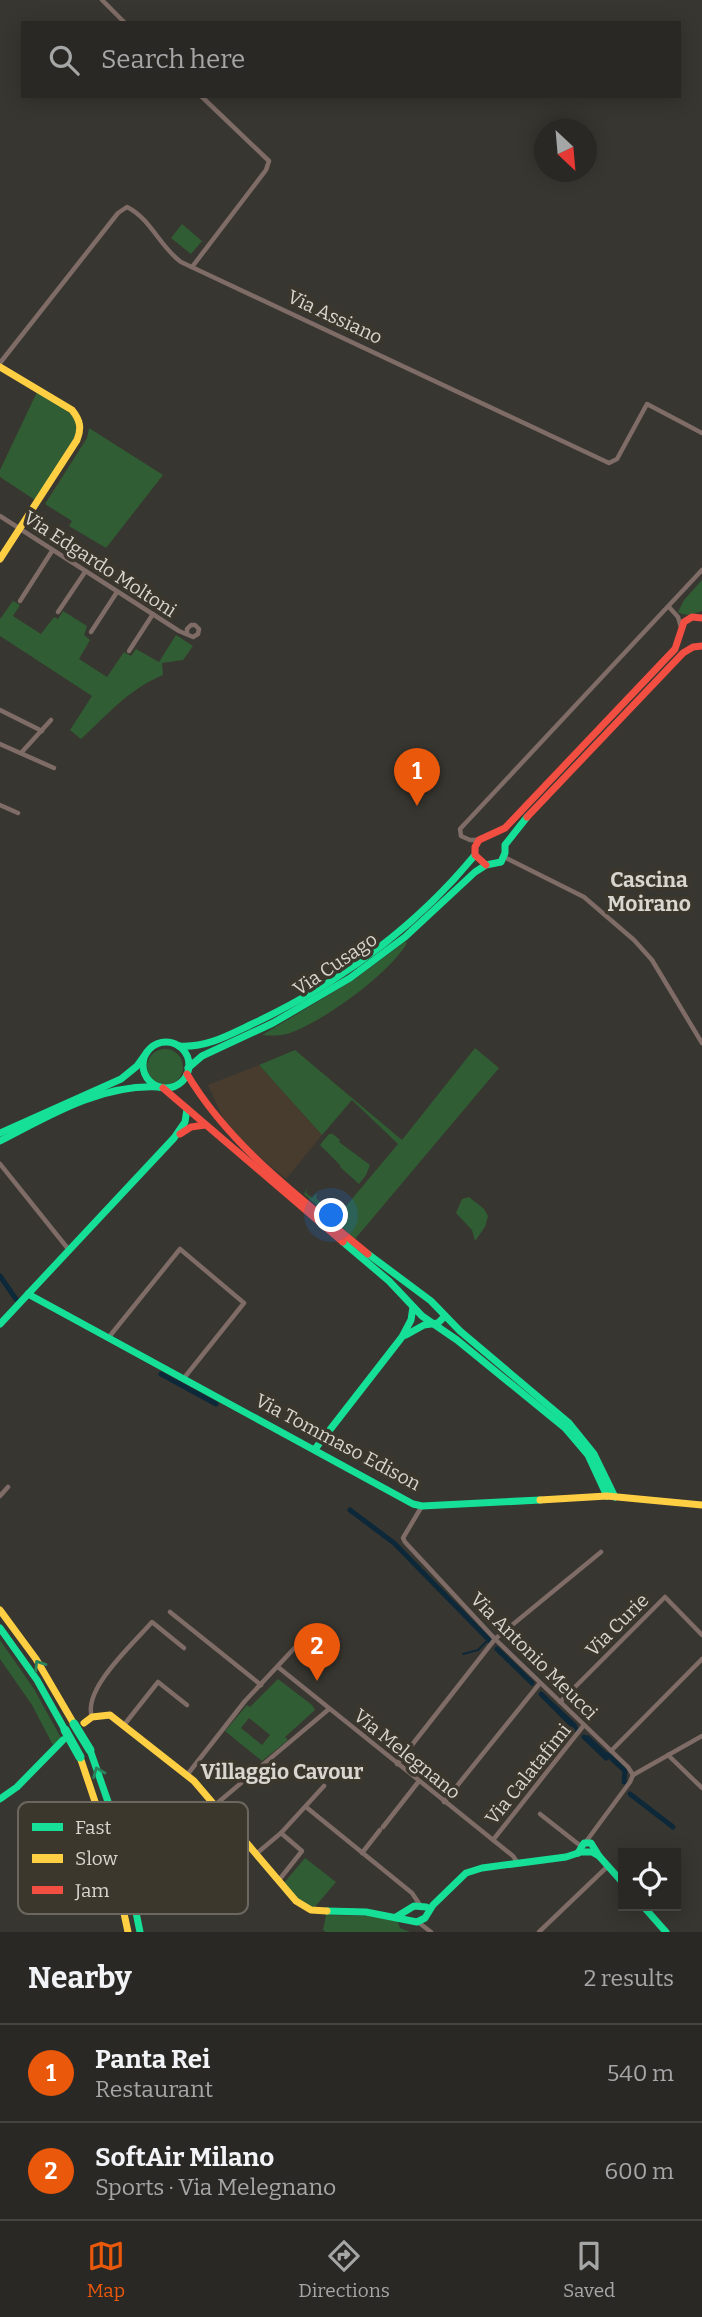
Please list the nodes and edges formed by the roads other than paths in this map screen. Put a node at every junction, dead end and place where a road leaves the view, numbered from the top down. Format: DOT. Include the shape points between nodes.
graph roads {
  1 [pos="102,0"];
  2 [pos="123,21"];
  3 [pos="203,98"];
  4 [pos="192,267"];
  5 [pos="0,365"];
  6 [pos="702,433"];
  7 [pos="0,516"];
  8 [pos="20,529"];
  9 [pos="52,551"];
  10 [pos="0,559"];
  11 [pos="702,570"];
  12 [pos="85,572"];
  13 [pos="117,592"];
  14 [pos="20,601"];
  15 [pos="669,607"];
  16 [pos="58,612"];
  17 [pos="153,614"];
  18 [pos="678,617"];
  19 [pos="698,617"];
  20 [pos="91,632"];
  21 [pos="681,632"];
  22 [pos="187,633"];
  23 [pos="697,647"];
  24 [pos="129,651"];
  25 [pos="0,710"];
  26 [pos="51,720"];
  27 [pos="42,731"];
  28 [pos="0,744"];
  29 [pos="21,753"];
  30 [pos="54,768"];
  31 [pos="0,805"];
  32 [pos="18,813"];
  33 [pos="492,835"];
  34 [pos="505,845"];
  35 [pos="475,846"];
  36 [pos="504,857"];
  37 [pos="486,865"];
  38 [pos="702,1043"];
  39 [pos="179,1046"];
  40 [pos="147,1052"];
  41 [pos="188,1071"];
  42 [pos="161,1087"];
  43 [pos="186,1108"];
  44 [pos="205,1125"];
  45 [pos="0,1133"];
  46 [pos="174,1138"];
  47 [pos="0,1141"];
  48 [pos="0,1164"];
  49 [pos="69,1250"];
  50 [pos="418,1293"];
  51 [pos="29,1294"];
  52 [pos="411,1305"];
  53 [pos="445,1316"];
  54 [pos="0,1324"];
  55 [pos="434,1324"];
  56 [pos="402,1337"];
  57 [pos="109,1338"];
  58 [pos="184,1378"];
  59 [pos="315,1449"];
  60 [pos="596,1470"];
  61 [pos="8,1487"];
  62 [pos="611,1493"];
  63 [pos="0,1496"];
  64 [pos="594,1497"];
  65 [pos="702,1505"];
  66 [pos="422,1506"];
  67 [pos="601,1552"];
  68 [pos="0,1610"];
  69 [pos="170,1612"];
  70 [pos="0,1628"];
  71 [pos="702,1635"];
  72 [pos="495,1639"];
  73 [pos="301,1641"];
  74 [pos="184,1648"];
  75 [pos="702,1659"];
  76 [pos="278,1667"];
  77 [pos="540,1682"];
  78 [pos="261,1685"];
  79 [pos="561,1702"];
  80 [pos="187,1705"];
  81 [pos="328,1709"];
  82 [pos="83,1721"];
  83 [pos="124,1725"];
  84 [pos="584,1726"];
  85 [pos="64,1735"];
  86 [pos="702,1736"];
  87 [pos="611,1751"];
  88 [pos="668,1755"];
  89 [pos="397,1764"];
  90 [pos="187,1775"];
  91 [pos="633,1775"];
  92 [pos="419,1781"];
  93 [pos="324,1786"];
  94 [pos="702,1788"];
  95 [pos="3,1794"];
  96 [pos="98,1802"];
  97 [pos="111,1802"];
  98 [pos="211,1802"];
  99 [pos="218,1802"];
  100 [pos="444,1802"];
  101 [pos="304,1809"];
  102 [pos="540,1814"];
  103 [pos="281,1833"];
  104 [pos="493,1840"];
  105 [pos="248,1846"];
  106 [pos="587,1849"];
  107 [pos="362,1853"];
  108 [pos="255,1855"];
  109 [pos="518,1863"];
  110 [pos="610,1869"];
  111 [pos="618,1878"];
  112 [pos="279,1880"];
  113 [pos="647,1911"];
  114 [pos="418,1913"];
  115 [pos="125,1914"];
  116 [pos="137,1914"];
  117 [pos="128,1932"];
  118 [pos="140,1932"];
  119 [pos="431,1932"];
  120 [pos="539,1932"];
  121 [pos="666,1932"];
  1 -- 2 [label="street"];
  3 -- 4 [label="street" via="269,162"];
  4 -- 5 [label="street, Via Assiano" via="173,257 138,212 123,208"];
  4 -- 6 [label="street, Via Assiano" via="609,463 617,459 646,404"];
  5 -- 8 [label="main road" via="72,410 81,425 77,440"];
  7 -- 8 [label="street, Via Edgardo Moltoni"];
  8 -- 9 [label="street, Via Edgardo Moltoni"];
  8 -- 10 [label="main road"];
  9 -- 12 [label="street, Via Edgardo Moltoni"];
  9 -- 14 [label="street"];
  11 -- 15 [label="street"];
  12 -- 13 [label="street, Via Edgardo Moltoni"];
  12 -- 16 [label="street"];
  13 -- 17 [label="street, Via Edgardo Moltoni"];
  13 -- 20 [label="street"];
  15 -- 18 [label="street"];
  15 -- 35 [label="street" via="460,828 461,835"];
  17 -- 22 [label="street, Via Edgardo Moltoni"];
  17 -- 24 [label="street"];
  18 -- 19 [label="street, Via Cusago"];
  18 -- 21 [label="street"];
  19 -- 21 [label="main road, Via Cusago"];
  21 -- 23 [label="main road" via="685,643"];
  21 -- 33 [label="main road, Via Cusago" via="675,649 505,828"];
  23 -- 34 [label="main road" via="683,653"];
  25 -- 27 [label="street"];
  26 -- 27 [label="street"];
  27 -- 29 [label="street"];
  28 -- 29 [label="street"];
  29 -- 30 [label="street"];
  31 -- 32 [label="street"];
  33 -- 34 [label="main road"];
  33 -- 35 [label="main road, Via Cusago"];
  34 -- 36 [label="main road"];
  35 -- 37 [label="main road" via="480,862"];
  35 -- 39 [label="main road, Via Cusago" via="461,874 413,919 324,985 231,1034 195,1047"];
  36 -- 37 [label="main road, Via Cusago" via="496,865"];
  36 -- 38 [label="street" via="583,897 634,940 652,960"];
  37 -- 41 [label="main road, Via Cusago" via="405,937 350,978 273,1023 202,1056"];
  39 -- 40 [label="main road" via="161,1043"];
  39 -- 41 [label="main road" via="187,1056"];
  40 -- 42 [label="main road" via="144,1074"];
  40 -- 45 [label="main road" via="121,1079"];
  41 -- 42 [label="main road" via="179,1084"];
  41 -- 50 [label="main road" via="196,1091 236,1140"];
  42 -- 43 [label="main road"];
  42 -- 47 [label="main road" via="138,1085 114,1091"];
  43 -- 44 [label="main road"];
  43 -- 46 [label="main road" via="185,1122"];
  44 -- 46 [label="main road" via="191,1127"];
  44 -- 52 [label="main road" via="389,1280"];
  46 -- 49 [label="main road"];
  48 -- 49 [label="street"];
  49 -- 51 [label="main road"];
  50 -- 52 [label="main road"];
  50 -- 53 [label="main road"];
  51 -- 54 [label="main road"];
  51 -- 57 [label="main road, Via Tommaso Edison"];
  52 -- 55 [label="main road"];
  52 -- 56 [label="main road" via="411,1320"];
  53 -- 55 [label="main road"];
  53 -- 62 [label="main road" via="569,1423 594,1454"];
  55 -- 56 [label="main road"];
  55 -- 60 [label="main road" via="565,1428"];
  56 -- 59 [label="main road"];
  57 -- 58 [label="main road, Via Tommaso Edison"];
  57 -- 58 [label="street" via="180,1249 244,1303"];
  58 -- 59 [label="main road, Via Tommaso Edison"];
  59 -- 66 [label="main road, Via Tommaso Edison"];
  60 -- 62 [label="main road"];
  60 -- 64 [label="main road" via="600,1488"];
  61 -- 63 [label="street"];
  62 -- 64 [label="main road, Via Tommaso Edison"];
  62 -- 65 [label="main road, Via Tommaso Edison"];
  64 -- 66 [label="main road, Via Tommaso Edison"];
  66 -- 72 [label="street, Via Antonio Meucci" via="405,1531 405,1542"];
  67 -- 72 [label="street"];
  82 -- 68 [label="main road, one-way"];
  69 -- 78 [label="street"];
  70 -- 85 [label="main road" via="37,1680"];
  71 -- 79 [label="street, Via Curie" via="665,1597"];
  72 -- 77 [label="street, Via Antonio Meucci"];
  72 -- 89 [label="street"];
  73 -- 76 [label="street"];
  74 -- 82 [label="street" via="152,1622 99,1683"];
  75 -- 87 [label="street"];
  76 -- 78 [label="street"];
  76 -- 81 [label="street, Via Melegnano"];
  77 -- 79 [label="street, Via Antonio Meucci"];
  77 -- 100 [label="street"];
  78 -- 90 [label="street"];
  79 -- 84 [label="street, Via Antonio Meucci"];
  80 -- 83 [label="street" via="158,1682"];
  81 -- 89 [label="street, Via Melegnano"];
  81 -- 99 [label="street"];
  82 -- 83 [label="main road" via="110,1715"];
  97 -- 82 [label="main road, one-way, bridge"];
  83 -- 90 [label="main road"];
  84 -- 87 [label="street, Via Antonio Meucci"];
  84 -- 104 [label="street, Via Calatafimi"];
  85 -- 95 [label="main road"];
  85 -- 96 [label="main road, bridge" via="80,1757"];
  86 -- 88 [label="street"];
  87 -- 91 [label="street, Via Antonio Meucci"];
  88 -- 91 [label="street"];
  88 -- 94 [label="street"];
  89 -- 92 [label="street, Via Melegnano"];
  90 -- 98 [label="main road"];
  91 -- 106 [label="street"];
  92 -- 100 [label="street, Via Melegnano"];
  92 -- 107 [label="street"];
  93 -- 101 [label="street"];
  100 -- 104 [label="street, Via Melegnano"];
  101 -- 103 [label="street"];
  101 -- 107 [label="street"];
  102 -- 106 [label="street"];
  103 -- 108 [label="street"];
  103 -- 112 [label="street" via="302,1851"];
  104 -- 109 [label="street, Via Melegnano"];
  105 -- 108 [label="main road"];
  106 -- 109 [label="main road" via="566,1857"];
  106 -- 110 [label="main road"];
  107 -- 114 [label="street"];
  108 -- 112 [label="main road"];
  109 -- 114 [label="main road" via="466,1873"];
  110 -- 111 [label="main road"];
  110 -- 120 [label="street"];
  112 -- 114 [label="main road" via="306,1909"];
  113 -- 121 [label="main road"];
  114 -- 119 [label="street"];
  115 -- 117 [label="main road, bridge"];
  118 -- 116 [label="main road, one-way, bridge"];
}
